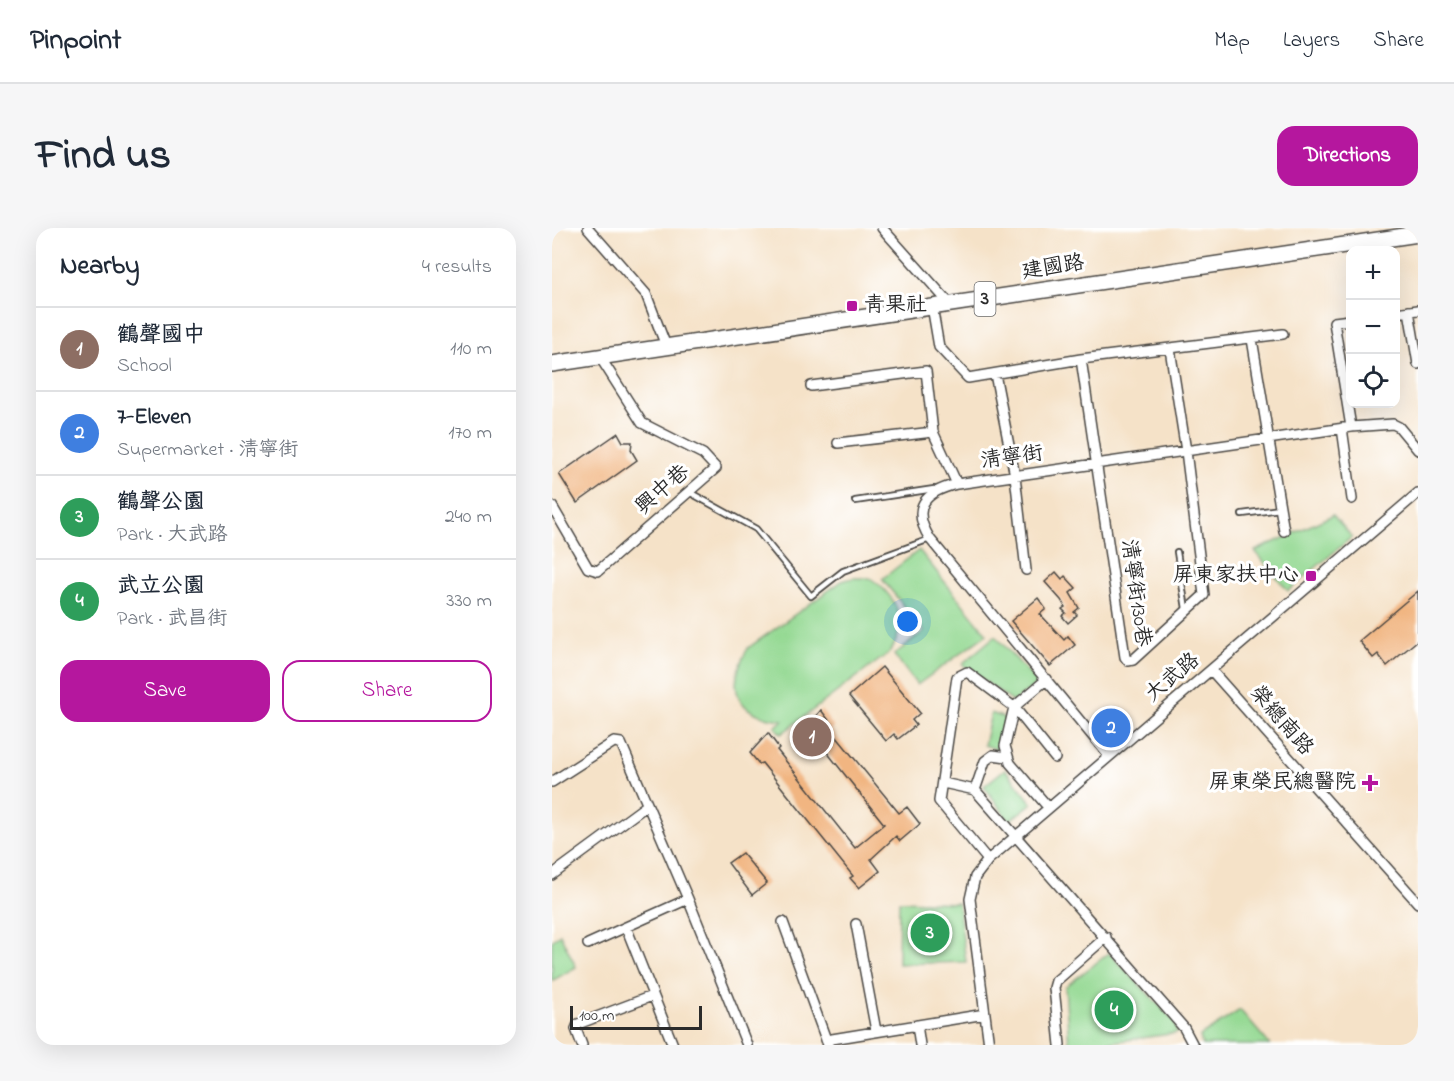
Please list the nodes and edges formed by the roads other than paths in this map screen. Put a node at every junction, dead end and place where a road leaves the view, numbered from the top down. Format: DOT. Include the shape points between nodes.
graph roads {
  1 [pos="588,228"];
  2 [pos="882,228"];
  3 [pos="1418,234"];
  4 [pos="950,304"];
  5 [pos="932,306"];
  6 [pos="1413,310"];
  7 [pos="1346,320"];
  8 [pos="1283,334"];
  9 [pos="1252,339"];
  10 [pos="666,346"];
  11 [pos="1170,349"];
  12 [pos="600,357"];
  13 [pos="1081,359"];
  14 [pos="552,364"];
  15 [pos="1418,364"];
  16 [pos="995,374"];
  17 [pos="812,386"];
  18 [pos="1346,428"];
  19 [pos="933,432"];
  20 [pos="1268,441"];
  21 [pos="838,443"];
  22 [pos="1418,450"];
  23 [pos="1186,451"];
  24 [pos="1098,464"];
  25 [pos="1015,476"];
  26 [pos="957,484"];
  27 [pos="937,489"];
  28 [pos="688,492"];
  29 [pos="1418,493"];
  30 [pos="1352,499"];
  31 [pos="855,501"];
  32 [pos="552,506"];
  33 [pos="1280,509"];
  34 [pos="1242,514"];
  35 [pos="1284,531"];
  36 [pos="930,539"];
  37 [pos="1177,552"];
  38 [pos="1026,570"];
  39 [pos="1186,612"];
  40 [pos="1211,670"];
  41 [pos="1047,679"];
  42 [pos="1014,707"];
  43 [pos="1109,756"];
  44 [pos="1007,757"];
  45 [pos="1055,758"];
  46 [pos="552,782"];
  47 [pos="943,783"];
  48 [pos="975,790"];
  49 [pos="646,806"];
  50 [pos="1048,807"];
  51 [pos="1015,835"];
  52 [pos="988,860"];
  53 [pos="552,875"];
  54 [pos="688,899"];
  55 [pos="1418,903"];
  56 [pos="783,922"];
  57 [pos="856,924"];
  58 [pos="626,927"];
  59 [pos="1106,937"];
  60 [pos="588,945"];
  61 [pos="652,996"];
  62 [pos="985,1014"];
  63 [pos="917,1025"];
  64 [pos="876,1031"];
  65 [pos="827,1043"];
  66 [pos="582,1045"];
  67 [pos="673,1045"];
  68 [pos="747,1045"];
  69 [pos="920,1045"];
  70 [pos="989,1045"];
  71 [pos="1060,1045"];
  72 [pos="1193,1045"];
  1 -- 10 [label="street" via="646,294"];
  2 -- 4 [label="street"];
  3 -- 4 [label="main road, 建國路 / 3"];
  4 -- 5 [label="main road, 建國路 / 3"];
  5 -- 10 [label="main road, 建國路 / 3"];
  5 -- 16 [label="street" via="939,347 968,378"];
  6 -- 15 [label="street"];
  7 -- 18 [label="street" via="1334,322"];
  8 -- 9 [label="street"];
  9 -- 11 [label="street"];
  9 -- 20 [label="street"];
  10 -- 12 [label="main road, 建國路 / 3"];
  11 -- 13 [label="street"];
  11 -- 23 [label="street"];
  12 -- 14 [label="main road, 建國路 / 3"];
  12 -- 28 [label="street, 興中巷" via="642,423 703,454 716,468"];
  13 -- 16 [label="street"];
  13 -- 24 [label="street"];
  16 -- 25 [label="street"];
  17 -- 19 [label="street" via="926,371"];
  18 -- 20 [label="street, 清寧街"];
  18 -- 22 [label="street, 清寧街" via="1393,424"];
  18 -- 30 [label="street"];
  19 -- 21 [label="street"];
  19 -- 26 [label="street"];
  20 -- 23 [label="street, 清寧街"];
  20 -- 33 [label="street"];
  23 -- 24 [label="street, 清寧街"];
  23 -- 39 [label="street, 清寧街130巷" via="1204,595"];
  24 -- 25 [label="street, 清寧街"];
  24 -- 39 [label="street, 清寧街130巷" via="1128,661 1137,658"];
  25 -- 26 [label="street, 清寧街"];
  25 -- 38 [label="street"];
  26 -- 27 [label="street, 清寧街"];
  27 -- 31 [label="lane"];
  27 -- 36 [label="street" via="926,498 921,511 921,524"];
  28 -- 32 [label="street, 興中巷" via="598,571 588,568"];
  28 -- 36 [label="lane" via="756,529 811,596 843,571"];
  29 -- 40 [label="street, 大武路"];
  33 -- 34 [label="lane"];
  33 -- 35 [label="street"];
  36 -- 41 [label="street"];
  37 -- 39 [label="lane"];
  40 -- 43 [label="street, 大武路"];
  40 -- 55 [label="street, 榮總南路"];
  41 -- 42 [label="street"];
  41 -- 43 [label="street"];
  42 -- 44 [label="street" via="1005,746"];
  42 -- 45 [label="street"];
  42 -- 47 [label="street" via="967,672 957,676"];
  43 -- 50 [label="street, 大武路"];
  44 -- 48 [label="street" via="993,755 985,761"];
  44 -- 50 [label="street"];
  46 -- 49 [label="street" via="614,742 621,743"];
  47 -- 48 [label="street"];
  47 -- 52 [label="street" via="939,801"];
  48 -- 51 [label="street"];
  49 -- 53 [label="street"];
  49 -- 54 [label="street"];
  50 -- 51 [label="street, 大武路"];
  51 -- 52 [label="street, 大武路"];
  51 -- 59 [label="street"];
  52 -- 62 [label="street, 大武路" via="975,877 970,899"];
  54 -- 58 [label="street"];
  54 -- 68 [label="street"];
  56 -- 65 [label="street"];
  57 -- 64 [label="street"];
  58 -- 60 [label="street"];
  58 -- 61 [label="street"];
  59 -- 71 [label="street" via="1053,988"];
  59 -- 72 [label="street" via="1184,1028"];
  61 -- 66 [label="street" via="578,1024"];
  61 -- 67 [label="street"];
  62 -- 63 [label="street"];
  62 -- 70 [label="street, 大武路"];
  63 -- 64 [label="street"];
  63 -- 69 [label="street"];
  64 -- 65 [label="street"];
}
